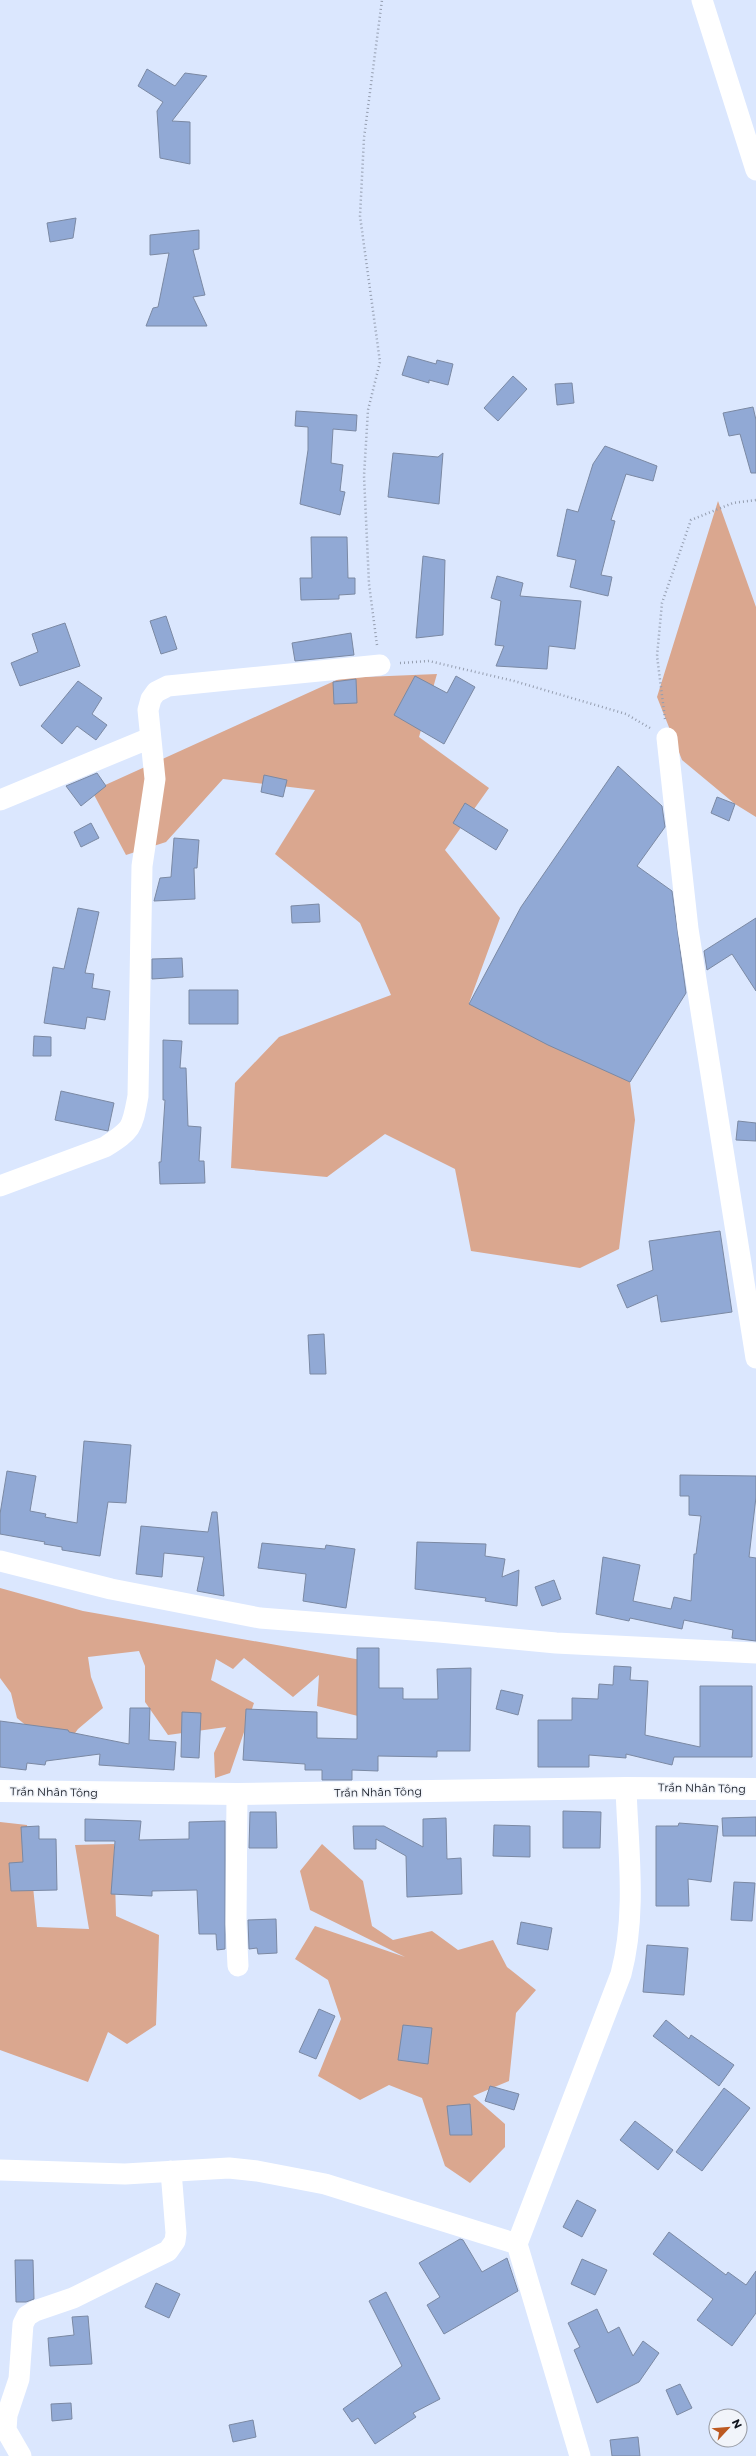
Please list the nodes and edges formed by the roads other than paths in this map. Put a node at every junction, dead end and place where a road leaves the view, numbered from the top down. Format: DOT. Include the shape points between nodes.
graph roads {
  1 [pos="702,0"];
  2 [pos="756,170"];
  3 [pos="380,665"];
  4 [pos="150,738"];
  5 [pos="667,738"];
  6 [pos="0,800"];
  7 [pos="0,1186"];
  8 [pos="756,1358"];
  9 [pos="0,1561"];
  10 [pos="756,1653"];
  11 [pos="626,1788"];
  12 [pos="756,1789"];
  13 [pos="0,1791"];
  14 [pos="237,1794"];
  15 [pos="238,1966"];
  16 [pos="0,2170"];
  17 [pos="171,2171"];
  18 [pos="517,2244"];
  19 [pos="21,2456"];
  20 [pos="580,2456"];
  1 -- 2 [label="street"];
  3 -- 4 [label="street" via="168,686 156,692 151,699 148,710"];
  4 -- 6 [label="street"];
  4 -- 7 [label="street" via="155,779 142,866 138,1096 132,1126 105,1147"];
  5 -- 8 [label="street" via="688,929"];
  9 -- 10 [label="street" via="111,1589 260,1618 556,1644"];
  11 -- 12 [label="street, Trần Nhân Tông"];
  11 -- 14 [label="street, Trần Nhân Tông"];
  11 -- 18 [label="street" via="630,1916 627,1952 621,1974"];
  13 -- 14 [label="street, Trần Nhân Tông"];
  14 -- 15 [label="street"];
  16 -- 17 [label="street" via="125,2174"];
  17 -- 18 [label="street" via="229,2168 292,2176 353,2192"];
  17 -- 19 [label="street" via="176,2234 175,2241 168,2251 73,2298 27,2316 23,2324 19,2379 7,2415 6,2430"];
  18 -- 20 [label="street"];
}
